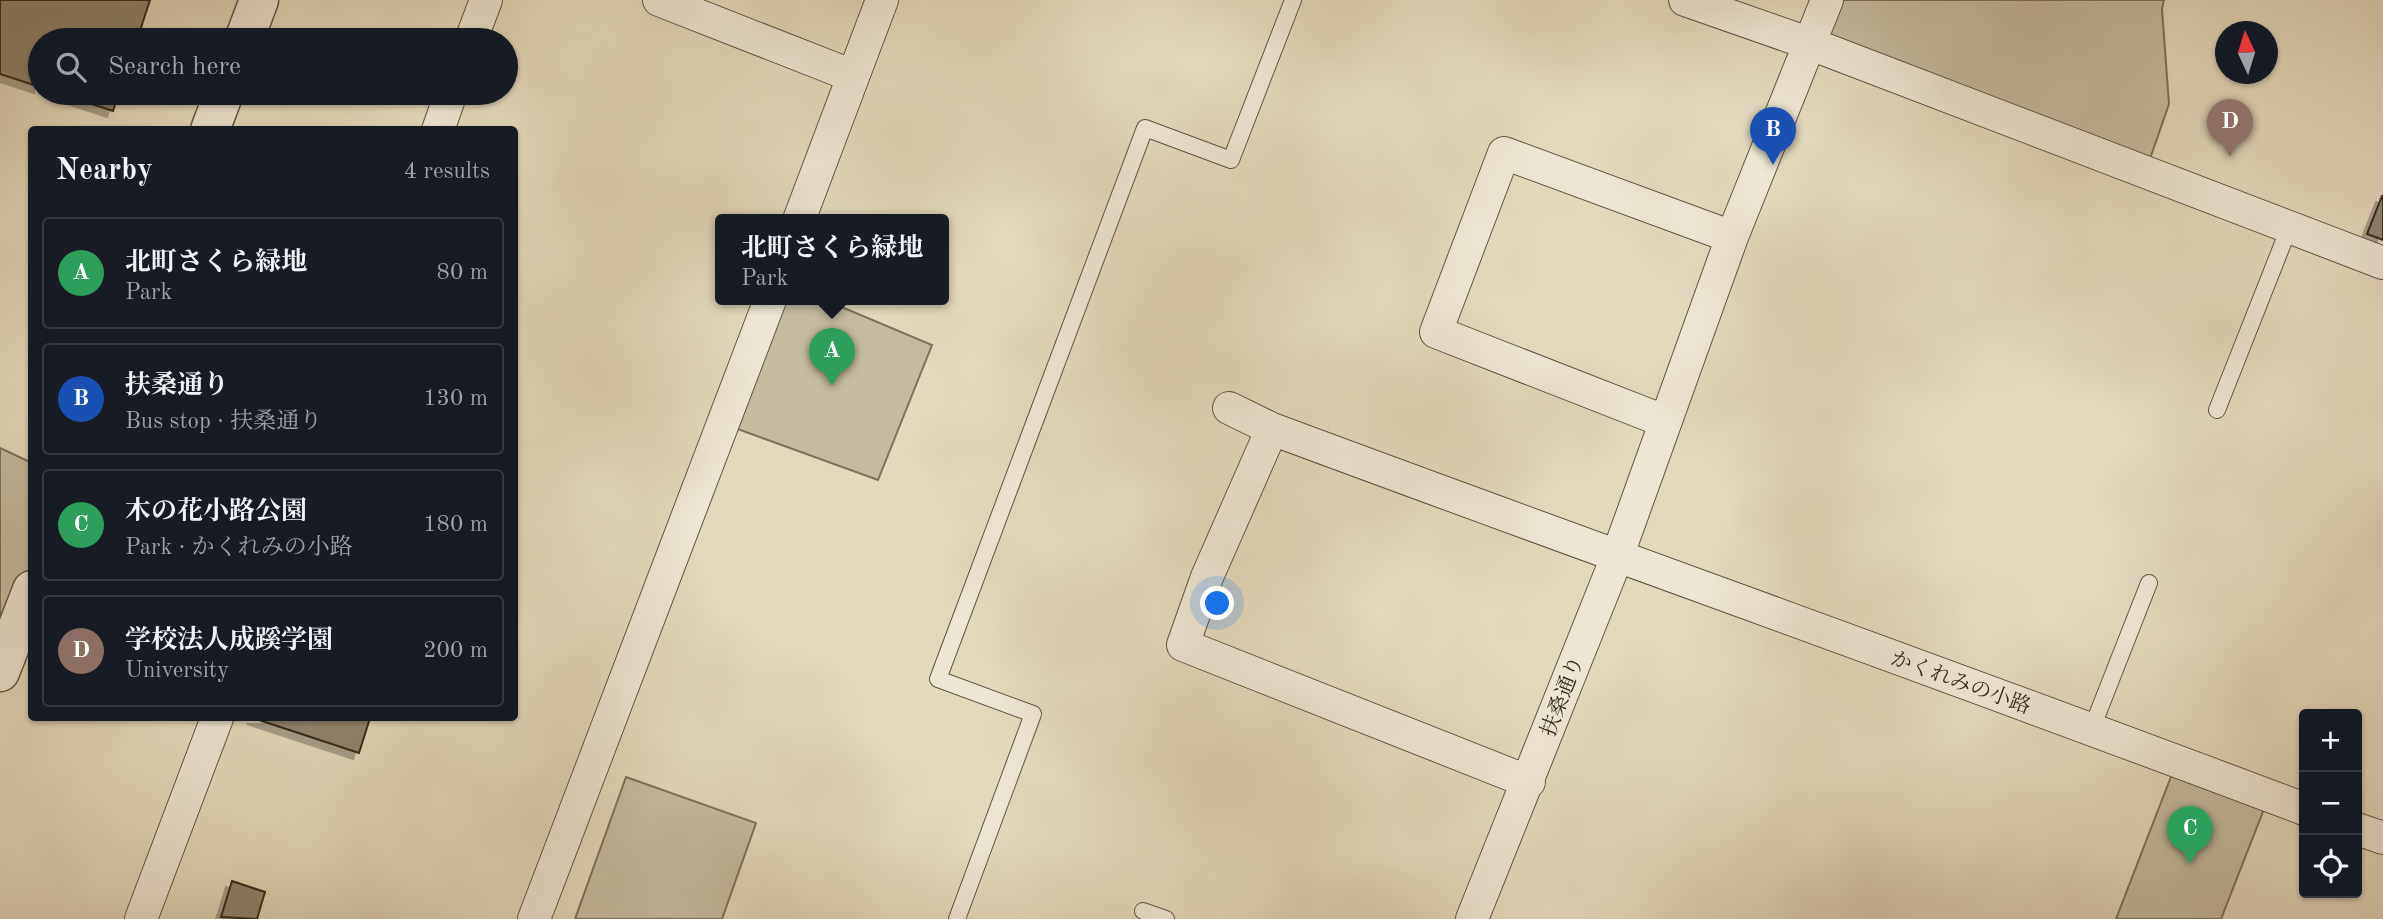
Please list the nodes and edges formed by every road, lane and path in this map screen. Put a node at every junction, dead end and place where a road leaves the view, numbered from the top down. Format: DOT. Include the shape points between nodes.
graph roads {
  1 [pos="259,0"];
  2 [pos="486,0"];
  3 [pos="659,0"];
  4 [pos="882,0"];
  5 [pos="1293,0"];
  6 [pos="1685,0"];
  7 [pos="1827,0"];
  8 [pos="248,28"];
  9 [pos="476,28"];
  10 [pos="1811,44"];
  11 [pos="853,76"];
  12 [pos="219,105"];
  13 [pos="447,105"];
  14 [pos="212,126"];
  15 [pos="440,126"];
  16 [pos="801,214"];
  17 [pos="2289,228"];
  18 [pos="1732,237"];
  19 [pos="2383,263"];
  20 [pos="767,305"];
  21 [pos="1228,408"];
  22 [pos="2217,410"];
  23 [pos="1664,421"];
  24 [pos="1272,429"];
  25 [pos="1617,557"];
  26 [pos="2149,583"];
  27 [pos="28,600"];
  28 [pos="0,672"];
  29 [pos="216,721"];
  30 [pos="2092,728"];
  31 [pos="1529,782"];
  32 [pos="2299,807"];
  33 [pos="2362,831"];
  34 [pos="2383,838"];
  35 [pos="1143,911"];
  36 [pos="141,919"];
  37 [pos="534,919"];
  38 [pos="957,919"];
  39 [pos="1166,919"];
  40 [pos="1472,919"];
  1 -- 8 [label="street"];
  2 -- 9 [label="street"];
  3 -- 11 [label="street"];
  4 -- 11 [label="street"];
  5 -- 38 [label="lane" via="1231,160 1145,128 938,679 1033,715"];
  6 -- 10 [label="street"];
  7 -- 10 [label="street, 扶桑通り"];
  10 -- 17 [label="street"];
  10 -- 18 [label="street, 扶桑通り"];
  11 -- 16 [label="street"];
  12 -- 14 [label="street"];
  13 -- 15 [label="street"];
  17 -- 19 [label="street"];
  17 -- 22 [label="lane"];
  18 -- 23 [label="street, 扶桑通り"];
  18 -- 23 [label="street" via="1504,153 1436,332"];
  20 -- 37 [label="street"];
  21 -- 24 [label="street, かくれみの小路"];
  23 -- 25 [label="street, 扶桑通り"];
  24 -- 25 [label="street, かくれみの小路"];
  24 -- 31 [label="street" via="1207,577 1183,645"];
  25 -- 30 [label="street, かくれみの小路"];
  25 -- 31 [label="street, 扶桑通り"];
  26 -- 30 [label="lane"];
  27 -- 28 [label="street"];
  29 -- 36 [label="street"];
  30 -- 32 [label="street, かくれみの小路"];
  31 -- 40 [label="street, 扶桑通り"];
  33 -- 34 [label="street"];
  35 -- 39 [label="lane"];
}
